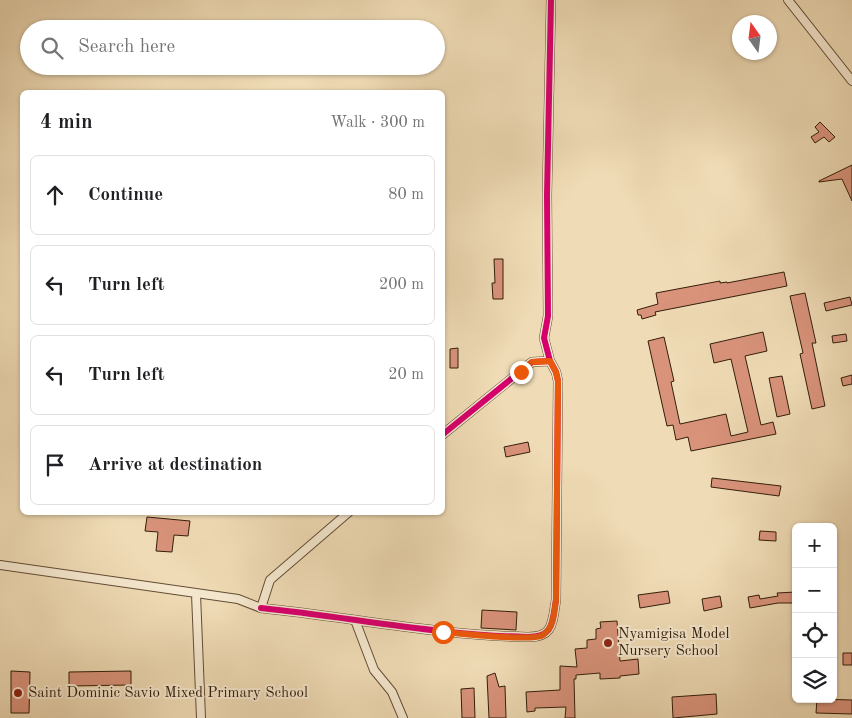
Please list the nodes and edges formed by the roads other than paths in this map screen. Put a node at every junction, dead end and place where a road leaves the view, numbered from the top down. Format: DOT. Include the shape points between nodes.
graph roads {
  1 [pos="551,0"];
  2 [pos="788,0"];
  3 [pos="852,81"];
  4 [pos="550,361"];
  5 [pos="445,433"];
  6 [pos="345,515"];
  7 [pos="0,565"];
  8 [pos="196,594"];
  9 [pos="261,608"];
  10 [pos="355,620"];
  11 [pos="201,718"];
  12 [pos="403,718"];
  1 -- 4 [label="street" via="548,316 544,338"];
  2 -- 3 [label="street"];
  4 -- 5 [label="street" via="532,362"];
  4 -- 10 [label="street" via="558,381 556,600 551,626 538,638 496,637"];
  6 -- 9 [label="street" via="270,580"];
  7 -- 8 [label="street"];
  8 -- 9 [label="street" via="238,599"];
  8 -- 11 [label="street"];
  9 -- 10 [label="street"];
  10 -- 12 [label="street" via="374,670 392,692"];
}
